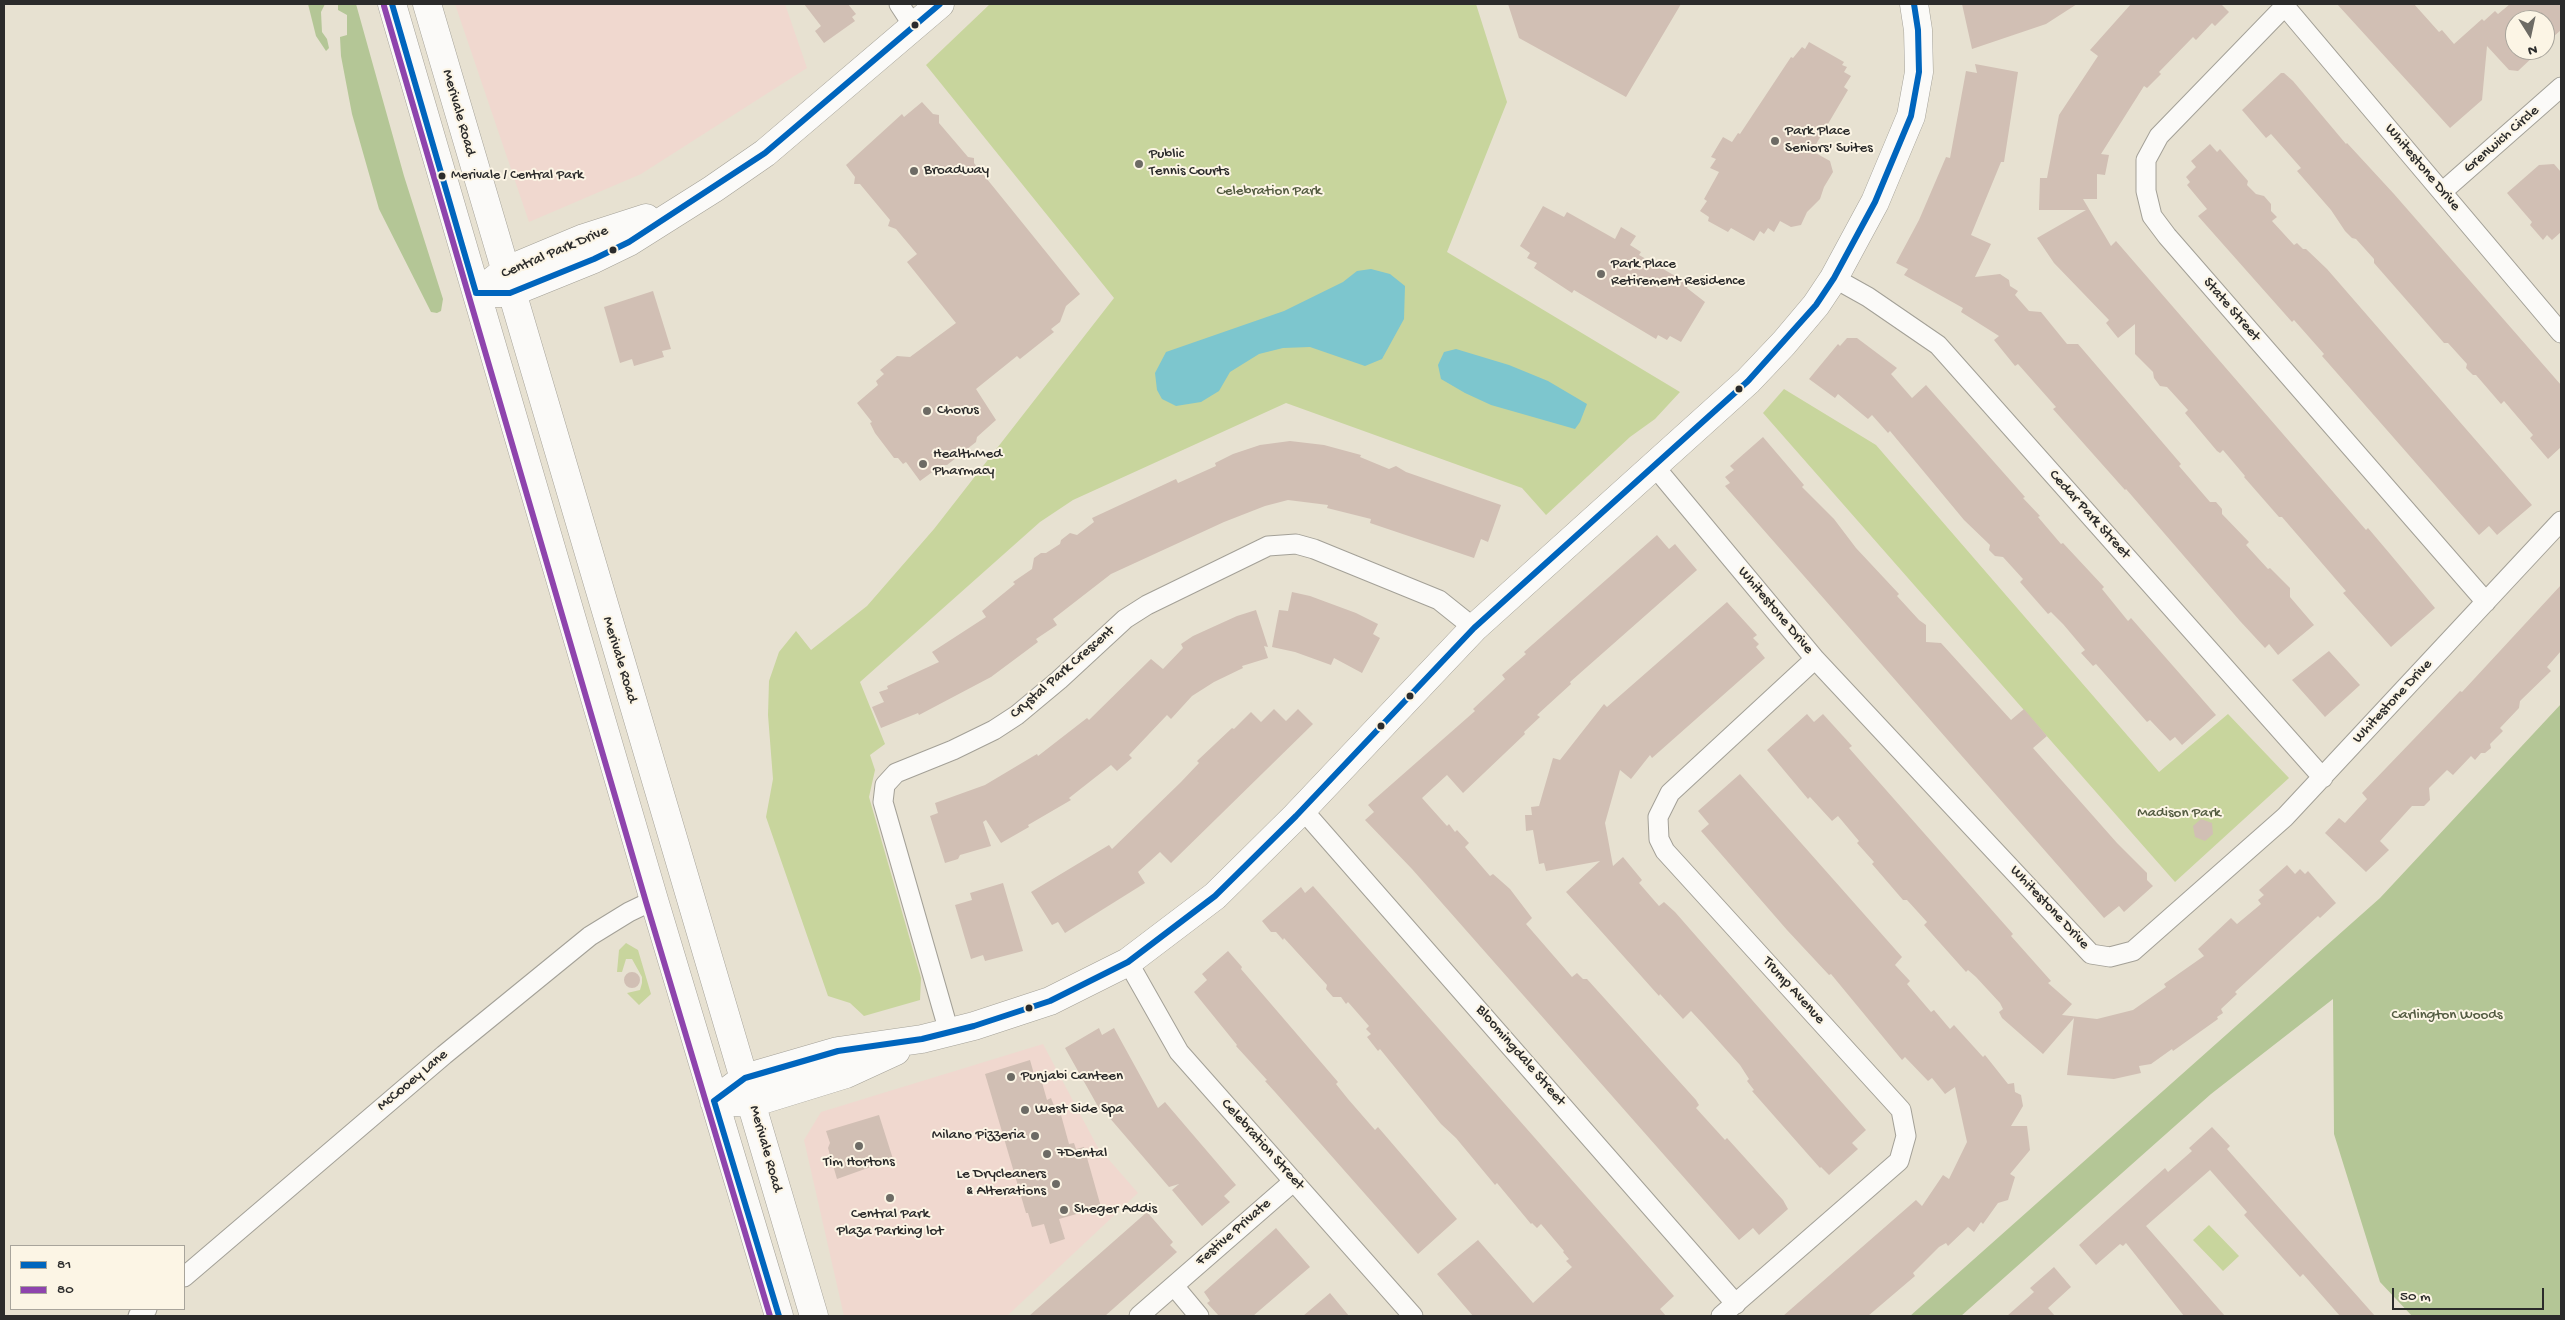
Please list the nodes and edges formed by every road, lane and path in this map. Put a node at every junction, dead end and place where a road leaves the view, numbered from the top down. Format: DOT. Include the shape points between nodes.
graph roads {
  1 [pos="392,4"];
  2 [pos="427,4"];
  3 [pos="899,4"];
  4 [pos="940,4"];
  5 [pos="1914,4"];
  6 [pos="2284,5"];
  7 [pos="914,28"];
  8 [pos="2561,87"];
  9 [pos="2442,192"];
  10 [pos="1834,278"];
  11 [pos="507,282"];
  12 [pos="476,294"];
  13 [pos="2561,332"];
  14 [pos="1655,467"];
  15 [pos="2561,521"];
  16 [pos="2486,602"];
  17 [pos="1474,628"];
  18 [pos="1815,658"];
  19 [pos="2323,778"];
  20 [pos="1302,809"];
  21 [pos="654,900"];
  22 [pos="1128,962"];
  23 [pos="948,1032"];
  24 [pos="748,1090"];
  25 [pos="714,1101"];
  26 [pos="1294,1181"];
  27 [pos="185,1276"];
  28 [pos="1174,1286"];
  29 [pos="1736,1304"];
  30 [pos="779,1316"];
  31 [pos="814,1316"];
  32 [pos="1139,1316"];
  33 [pos="1199,1316"];
  34 [pos="1413,1316"];
  35 [pos="1721,1316"];
  1 -- 12 [label="main road"];
  2 -- 11 [label="main road, Merivale Road"];
  3 -- 7 [label="street"];
  4 -- 7 [label="main road, Central Park Drive"];
  5 -- 10 [label="main road" via="1919,72 1911,116 1879,195"];
  6 -- 9 [label="street, Whitestone Drive"];
  6 -- 16 [label="street, State Street" via="2159,136 2146,160 2146,191 2152,216"];
  7 -- 11 [label="main road, Central Park Drive" via="764,153 629,242 594,259"];
  8 -- 9 [label="street, Grenwich Circle"];
  9 -- 13 [label="street, Whitestone Drive"];
  10 -- 14 [label="main road" via="1774,355"];
  10 -- 19 [label="street, Cedar Park Street" via="1938,345"];
  11 -- 12 [label="main road, Central Park Drive"];
  11 -- 24 [label="main road, Merivale Road"];
  12 -- 21 [label="main road"];
  14 -- 17 [label="main road"];
  14 -- 18 [label="street, Whitestone Drive"];
  15 -- 16 [label="street, Whitestone Drive"];
  16 -- 19 [label="street, Whitestone Drive"];
  17 -- 20 [label="main road"];
  17 -- 23 [label="street, Crystal Park Crescent" via="1439,600 1314,549 1296,544 1268,546 1125,619 1059,680 1002,725 953,750 896,773 885,785 885,812"];
  18 -- 19 [label="street, Whitestone Drive" via="2091,954 2110,957 2133,951 2285,817"];
  18 -- 29 [label="street, Trump Avenue" via="1670,793 1658,817 1659,839 1665,851 1901,1110 1906,1136 1899,1161"];
  20 -- 22 [label="main road" via="1215,896"];
  20 -- 29 [label="street, Bloomingdale Street"];
  21 -- 25 [label="main road"];
  21 -- 27 [label="street, McCooey Lane" via="590,936 444,1055"];
  22 -- 23 [label="main road" via="1024,1011"];
  22 -- 26 [label="street, Celebration Street" via="1179,1052"];
  23 -- 24 [label="main road" via="838,1051"];
  24 -- 25 [label="main road"];
  24 -- 31 [label="main road, Merivale Road"];
  25 -- 30 [label="main road"];
  26 -- 28 [label="street, Festive Private"];
  26 -- 34 [label="street, Celebration Street"];
  28 -- 32 [label="street, Festive Private"];
  28 -- 33 [label="street"];
  29 -- 35 [label="street, Trump Avenue"];
}
